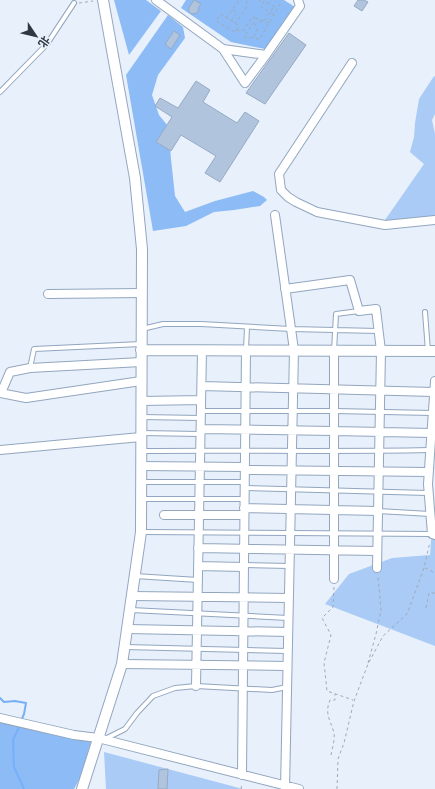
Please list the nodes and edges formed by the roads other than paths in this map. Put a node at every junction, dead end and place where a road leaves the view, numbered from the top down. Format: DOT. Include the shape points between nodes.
graph roads {
  1 [pos="98,0"];
  2 [pos="156,0"];
  3 [pos="298,0"];
  4 [pos="74,3"];
  5 [pos="223,49"];
  6 [pos="266,55"];
  7 [pos="352,63"];
  8 [pos="0,92"];
  9 [pos="275,215"];
  10 [pos="435,220"];
  11 [pos="285,289"];
  12 [pos="142,293"];
  13 [pos="48,294"];
  14 [pos="359,311"];
  15 [pos="425,312"];
  16 [pos="247,327"];
  17 [pos="141,329"];
  18 [pos="291,329"];
  19 [pos="335,330"];
  20 [pos="378,331"];
  21 [pos="141,347"];
  22 [pos="202,350"];
  23 [pos="246,350"];
  24 [pos="294,350"];
  25 [pos="334,350"];
  26 [pos="381,351"];
  27 [pos="432,351"];
  28 [pos="141,362"];
  29 [pos="30,368"];
  30 [pos="141,381"];
  31 [pos="435,381"];
  32 [pos="202,386"];
  33 [pos="245,387"];
  34 [pos="293,389"];
  35 [pos="334,390"];
  36 [pos="380,391"];
  37 [pos="434,392"];
  38 [pos="0,393"];
  39 [pos="201,400"];
  40 [pos="141,401"];
  41 [pos="245,411"];
  42 [pos="293,411"];
  43 [pos="334,411"];
  44 [pos="380,412"];
  45 [pos="433,413"];
  46 [pos="201,414"];
  47 [pos="141,417"];
  48 [pos="245,430"];
  49 [pos="292,430"];
  50 [pos="334,431"];
  51 [pos="201,432"];
  52 [pos="379,432"];
  53 [pos="431,433"];
  54 [pos="141,435"];
  55 [pos="0,450"];
  56 [pos="200,450"];
  57 [pos="245,450"];
  58 [pos="430,450"];
  59 [pos="141,451"];
  60 [pos="334,451"];
  61 [pos="379,451"];
  62 [pos="292,452"];
  63 [pos="141,466"];
  64 [pos="200,466"];
  65 [pos="245,468"];
  66 [pos="291,470"];
  67 [pos="334,471"];
  68 [pos="378,472"];
  69 [pos="428,472"];
  70 [pos="141,482"];
  71 [pos="200,482"];
  72 [pos="244,485"];
  73 [pos="291,489"];
  74 [pos="334,490"];
  75 [pos="378,492"];
  76 [pos="428,493"];
  77 [pos="244,498"];
  78 [pos="141,499"];
  79 [pos="199,499"];
  80 [pos="290,510"];
  81 [pos="334,511"];
  82 [pos="378,511"];
  83 [pos="244,512"];
  84 [pos="199,514"];
  85 [pos="430,514"];
  86 [pos="164,515"];
  87 [pos="141,532"];
  88 [pos="199,532"];
  89 [pos="244,532"];
  90 [pos="290,533"];
  91 [pos="334,533"];
  92 [pos="378,533"];
  93 [pos="433,534"];
  94 [pos="198,548"];
  95 [pos="244,549"];
  96 [pos="290,550"];
  97 [pos="334,550"];
  98 [pos="377,551"];
  99 [pos="198,566"];
  100 [pos="244,566"];
  101 [pos="289,566"];
  102 [pos="377,568"];
  103 [pos="135,576"];
  104 [pos="334,579"];
  105 [pos="198,580"];
  106 [pos="132,596"];
  107 [pos="198,597"];
  108 [pos="244,598"];
  109 [pos="289,598"];
  110 [pos="130,610"];
  111 [pos="197,613"];
  112 [pos="244,616"];
  113 [pos="288,618"];
  114 [pos="127,628"];
  115 [pos="197,630"];
  116 [pos="243,631"];
  117 [pos="288,632"];
  118 [pos="125,647"];
  119 [pos="197,648"];
  120 [pos="243,649"];
  121 [pos="288,651"];
  122 [pos="122,664"];
  123 [pos="196,665"];
  124 [pos="243,666"];
  125 [pos="287,666"];
  126 [pos="196,686"];
  127 [pos="287,687"];
  128 [pos="243,688"];
  129 [pos="0,718"];
  130 [pos="102,739"];
  131 [pos="242,775"];
  132 [pos="285,787"];
  133 [pos="82,789"];
  134 [pos="299,789"];
  1 -- 12 [label="street" via="135,178 142,249"];
  2 -- 5 [label="street"];
  3 -- 6 [label="street" via="300,6"];
  4 -- 8 [label="lane" via="47,44"];
  5 -- 6 [label="street"];
  5 -- 6 [label="street" via="245,83"];
  7 -- 10 [label="street" via="279,174 281,190 296,202 317,212 385,225"];
  9 -- 11 [label="street"];
  11 -- 14 [label="street" via="350,280"];
  11 -- 18 [label="street"];
  12 -- 13 [label="street"];
  12 -- 17 [label="street"];
  14 -- 19 [label="lane" via="336,314"];
  14 -- 20 [label="street" via="376,309"];
  15 -- 27 [label="lane"];
  16 -- 17 [label="lane" via="164,324"];
  16 -- 18 [label="lane"];
  16 -- 23 [label="lane"];
  17 -- 21 [label="street"];
  18 -- 19 [label="lane"];
  18 -- 24 [label="street"];
  19 -- 20 [label="lane"];
  19 -- 25 [label="lane"];
  20 -- 26 [label="street"];
  21 -- 22 [label="street"];
  21 -- 28 [label="street"];
  21 -- 29 [label="lane" via="34,349"];
  22 -- 23 [label="street"];
  22 -- 32 [label="street"];
  23 -- 24 [label="street"];
  23 -- 33 [label="street"];
  24 -- 25 [label="street"];
  24 -- 34 [label="street"];
  25 -- 26 [label="street"];
  25 -- 35 [label="street"];
  26 -- 27 [label="street"];
  26 -- 36 [label="street"];
  28 -- 29 [label="street"];
  28 -- 30 [label="street"];
  29 -- 38 [label="street" via="10,372"];
  30 -- 38 [label="street" via="26,398"];
  30 -- 40 [label="street"];
  31 -- 37 [label="street"];
  32 -- 33 [label="street"];
  32 -- 39 [label="street"];
  33 -- 34 [label="street"];
  33 -- 41 [label="street"];
  34 -- 35 [label="street"];
  34 -- 42 [label="street"];
  35 -- 36 [label="street"];
  35 -- 43 [label="street"];
  36 -- 37 [label="street"];
  36 -- 44 [label="street"];
  37 -- 45 [label="street"];
  39 -- 40 [label="street"];
  39 -- 46 [label="street"];
  40 -- 47 [label="street"];
  41 -- 42 [label="lane"];
  41 -- 46 [label="lane"];
  41 -- 48 [label="street"];
  42 -- 43 [label="lane"];
  42 -- 49 [label="street"];
  43 -- 44 [label="lane"];
  43 -- 50 [label="street"];
  44 -- 45 [label="lane"];
  44 -- 52 [label="street"];
  45 -- 53 [label="street"];
  46 -- 47 [label="lane"];
  46 -- 51 [label="street"];
  47 -- 54 [label="street"];
  48 -- 49 [label="street"];
  48 -- 51 [label="street"];
  48 -- 57 [label="street"];
  49 -- 50 [label="street"];
  49 -- 62 [label="street"];
  50 -- 52 [label="street"];
  50 -- 60 [label="street"];
  51 -- 54 [label="lane"];
  51 -- 56 [label="street"];
  52 -- 53 [label="street"];
  52 -- 61 [label="street"];
  53 -- 58 [label="street"];
  54 -- 55 [label="street"];
  54 -- 59 [label="street"];
  56 -- 57 [label="lane"];
  56 -- 59 [label="lane"];
  56 -- 64 [label="street"];
  57 -- 62 [label="lane"];
  57 -- 65 [label="street"];
  58 -- 61 [label="lane"];
  58 -- 69 [label="street"];
  59 -- 63 [label="street"];
  60 -- 61 [label="lane"];
  60 -- 62 [label="lane"];
  60 -- 67 [label="street"];
  61 -- 68 [label="street"];
  62 -- 66 [label="street"];
  63 -- 64 [label="street"];
  63 -- 70 [label="street"];
  64 -- 65 [label="street"];
  64 -- 71 [label="street"];
  65 -- 66 [label="street"];
  65 -- 72 [label="street"];
  66 -- 67 [label="street"];
  66 -- 73 [label="street"];
  67 -- 68 [label="street"];
  67 -- 74 [label="street"];
  68 -- 69 [label="street"];
  68 -- 75 [label="street"];
  69 -- 76 [label="street"];
  70 -- 71 [label="lane"];
  70 -- 78 [label="street"];
  71 -- 72 [label="lane"];
  71 -- 79 [label="street"];
  72 -- 73 [label="lane"];
  72 -- 77 [label="street"];
  73 -- 74 [label="lane"];
  73 -- 80 [label="street"];
  74 -- 75 [label="lane"];
  74 -- 81 [label="street"];
  75 -- 76 [label="lane"];
  75 -- 82 [label="street"];
  76 -- 85 [label="street"];
  77 -- 79 [label="lane"];
  77 -- 83 [label="street"];
  78 -- 79 [label="lane"];
  78 -- 87 [label="street"];
  79 -- 84 [label="street"];
  80 -- 81 [label="street"];
  80 -- 83 [label="street"];
  80 -- 90 [label="street"];
  81 -- 82 [label="street"];
  81 -- 91 [label="street"];
  82 -- 85 [label="lane"];
  82 -- 92 [label="street"];
  83 -- 84 [label="street"];
  83 -- 89 [label="street"];
  84 -- 86 [label="street"];
  84 -- 88 [label="street"];
  85 -- 93 [label="street"];
  87 -- 88 [label="lane"];
  87 -- 103 [label="street"];
  88 -- 89 [label="lane"];
  88 -- 94 [label="street"];
  89 -- 90 [label="lane"];
  89 -- 95 [label="street"];
  90 -- 91 [label="lane"];
  90 -- 96 [label="street"];
  91 -- 92 [label="lane"];
  91 -- 97 [label="street"];
  92 -- 93 [label="lane"];
  92 -- 98 [label="street"];
  94 -- 95 [label="street"];
  94 -- 99 [label="street"];
  95 -- 96 [label="street"];
  95 -- 100 [label="street"];
  96 -- 97 [label="street"];
  96 -- 101 [label="street"];
  97 -- 98 [label="street"];
  97 -- 104 [label="street"];
  98 -- 102 [label="street"];
  99 -- 100 [label="street"];
  99 -- 105 [label="street"];
  100 -- 101 [label="lane"];
  100 -- 108 [label="street"];
  101 -- 109 [label="street"];
  103 -- 105 [label="lane"];
  103 -- 106 [label="street"];
  105 -- 107 [label="street"];
  106 -- 107 [label="street"];
  106 -- 110 [label="street"];
  107 -- 108 [label="street"];
  107 -- 111 [label="street"];
  108 -- 109 [label="street"];
  108 -- 112 [label="street"];
  109 -- 113 [label="street"];
  110 -- 111 [label="lane"];
  110 -- 114 [label="street"];
  111 -- 112 [label="lane"];
  111 -- 115 [label="street"];
  112 -- 113 [label="lane"];
  112 -- 116 [label="street"];
  113 -- 117 [label="street"];
  114 -- 115 [label="street"];
  114 -- 118 [label="street"];
  115 -- 116 [label="street"];
  115 -- 119 [label="street"];
  116 -- 117 [label="street"];
  116 -- 120 [label="street"];
  117 -- 121 [label="street"];
  118 -- 119 [label="lane"];
  118 -- 122 [label="street"];
  119 -- 120 [label="lane"];
  119 -- 123 [label="street"];
  120 -- 121 [label="lane"];
  120 -- 124 [label="street"];
  121 -- 125 [label="street"];
  122 -- 123 [label="street"];
  122 -- 130 [label="street"];
  123 -- 124 [label="street"];
  123 -- 126 [label="street"];
  124 -- 125 [label="street"];
  124 -- 128 [label="street"];
  125 -- 127 [label="street"];
  126 -- 128 [label="lane"];
  126 -- 130 [label="lane" via="176,688 153,696 125,729"];
  127 -- 128 [label="lane" via="272,690"];
  127 -- 132 [label="street"];
  128 -- 131 [label="street"];
  129 -- 130 [label="street" via="74,736"];
  130 -- 131 [label="street"];
  130 -- 133 [label="street"];
  131 -- 132 [label="street"];
  132 -- 134 [label="street"];
}
